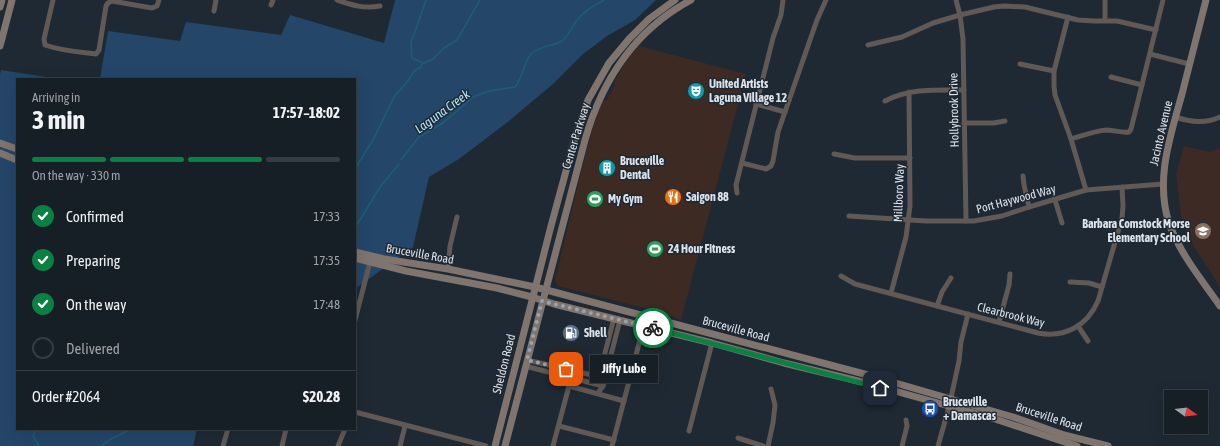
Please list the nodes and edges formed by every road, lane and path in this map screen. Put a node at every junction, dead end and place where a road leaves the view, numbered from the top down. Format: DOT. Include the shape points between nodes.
graph roads {
  1 [pos="2,0"];
  2 [pos="12,0"];
  3 [pos="52,0"];
  4 [pos="159,0"];
  5 [pos="216,0"];
  6 [pos="337,0"];
  7 [pos="675,0"];
  8 [pos="691,0"];
  9 [pos="783,0"];
  10 [pos="826,0"];
  11 [pos="956,0"];
  12 [pos="1105,0"];
  13 [pos="1163,0"];
  14 [pos="1206,0"];
  15 [pos="352,2"];
  16 [pos="380,6"];
  17 [pos="0,7"];
  18 [pos="214,10"];
  19 [pos="960,14"];
  20 [pos="1068,17"];
  21 [pos="1105,20"];
  22 [pos="1156,30"];
  23 [pos="0,46"];
  24 [pos="868,46"];
  25 [pos="1150,54"];
  26 [pos="1020,64"];
  27 [pos="1189,64"];
  28 [pos="1054,71"];
  29 [pos="1111,77"];
  30 [pos="597,84"];
  31 [pos="1142,85"];
  32 [pos="605,87"];
  33 [pos="964,90"];
  34 [pos="593,91"];
  35 [pos="909,92"];
  36 [pos="601,94"];
  37 [pos="886,101"];
  38 [pos="756,104"];
  39 [pos="785,112"];
  40 [pos="1176,117"];
  41 [pos="1220,117"];
  42 [pos="1004,121"];
  43 [pos="964,122"];
  44 [pos="1071,139"];
  45 [pos="0,143"];
  46 [pos="573,148"];
  47 [pos="16,149"];
  48 [pos="0,153"];
  49 [pos="834,154"];
  50 [pos="910,158"];
  51 [pos="16,160"];
  52 [pos="742,163"];
  53 [pos="1024,176"];
  54 [pos="574,181"];
  55 [pos="1163,184"];
  56 [pos="1122,187"];
  57 [pos="1086,190"];
  58 [pos="737,193"];
  59 [pos="1055,200"];
  60 [pos="1029,207"];
  61 [pos="849,216"];
  62 [pos="457,217"];
  63 [pos="909,220"];
  64 [pos="966,221"];
  65 [pos="1062,224"];
  66 [pos="356,256"];
  67 [pos="370,262"];
  68 [pos="448,269"];
  69 [pos="1010,274"];
  70 [pos="841,276"];
  71 [pos="951,278"];
  72 [pos="1070,282"];
  73 [pos="534,287"];
  74 [pos="1102,287"];
  75 [pos="545,290"];
  76 [pos="891,293"];
  77 [pos="532,297"];
  78 [pos="542,301"];
  79 [pos="937,306"];
  80 [pos="1220,306"];
  81 [pos="968,314"];
  82 [pos="356,316"];
  83 [pos="617,319"];
  84 [pos="629,322"];
  85 [pos="999,322"];
  86 [pos="674,325"];
  87 [pos="1078,326"];
  88 [pos="640,340"];
  89 [pos="1088,341"];
  90 [pos="712,342"];
  91 [pos="526,363"];
  92 [pos="599,377"];
  93 [pos="605,378"];
  94 [pos="597,384"];
  95 [pos="603,386"];
  96 [pos="771,389"];
  97 [pos="598,393"];
  98 [pos="951,399"];
  99 [pos="624,401"];
  100 [pos="949,407"];
  101 [pos="356,412"];
  102 [pos="906,420"];
  103 [pos="405,426"];
  104 [pos="559,426"];
  105 [pos="228,430"];
  106 [pos="286,430"];
  107 [pos="345,430"];
  108 [pos="689,431"];
  109 [pos="738,438"];
  110 [pos="458,439"];
  111 [pos="614,440"];
  112 [pos="1062,444"];
  113 [pos="224,446"];
  114 [pos="282,446"];
  115 [pos="338,446"];
  116 [pos="400,446"];
  117 [pos="456,446"];
  118 [pos="486,446"];
  119 [pos="495,446"];
  120 [pos="505,446"];
  121 [pos="553,446"];
  122 [pos="612,446"];
  123 [pos="763,446"];
  124 [pos="768,446"];
  125 [pos="902,446"];
  126 [pos="938,446"];
  127 [pos="1077,446"];
  128 [pos="1108,446"];
  1 -- 17 [label="main road"];
  2 -- 23 [label="main road"];
  3 -- 4 [label="street" via="45,45 96,54 100,50 108,3 112,1 152,8"];
  5 -- 18 [label="street"];
  6 -- 15 [label="street"];
  7 -- 30 [label="main road, Center Parkway" via="649,19 629,39 609,63"];
  8 -- 32 [label="main road, Center Parkway" via="677,8 637,41"];
  9 -- 38 [label="street"];
  10 -- 39 [label="street"];
  11 -- 19 [label="street, Hollybrook Drive"];
  12 -- 21 [label="street"];
  13 -- 22 [label="street"];
  14 -- 27 [label="main road, Jacinto Avenue"];
  15 -- 16 [label="street" via="370,8"];
  19 -- 20 [label="street" via="1014,6 1035,8"];
  19 -- 24 [label="street" via="902,37"];
  19 -- 33 [label="street, Hollybrook Drive"];
  20 -- 21 [label="street" via="1085,21"];
  20 -- 28 [label="street"];
  21 -- 22 [label="street"];
  22 -- 25 [label="street"];
  25 -- 27 [label="street"];
  25 -- 31 [label="street"];
  26 -- 28 [label="street"];
  27 -- 40 [label="main road, Jacinto Avenue"];
  28 -- 44 [label="street" via="1055,95"];
  29 -- 31 [label="street"];
  30 -- 32 [label="street"];
  30 -- 34 [label="main road, Center Parkway"];
  31 -- 44 [label="street" via="1131,129 1128,132 1102,130"];
  32 -- 36 [label="main road, Center Parkway"];
  33 -- 35 [label="street"];
  33 -- 43 [label="street, Hollybrook Drive"];
  34 -- 36 [label="street"];
  34 -- 46 [label="main road, Center Parkway"];
  35 -- 37 [label="street"];
  35 -- 50 [label="street, Millboro Way"];
  36 -- 54 [label="main road, Center Parkway" via="590,119"];
  38 -- 39 [label="street"];
  38 -- 52 [label="street"];
  39 -- 52 [label="street" via="771,166 766,169"];
  40 -- 41 [label="street" via="1198,122"];
  40 -- 55 [label="main road, Jacinto Avenue" via="1165,156"];
  42 -- 43 [label="street"];
  43 -- 64 [label="street, Hollybrook Drive"];
  44 -- 57 [label="street"];
  45 -- 47 [label="main road"];
  46 -- 54 [label="main road" via="571,179"];
  46 -- 73 [label="main road, Center Parkway"];
  48 -- 51 [label="main road"];
  49 -- 50 [label="street" via="855,158"];
  50 -- 63 [label="street, Millboro Way"];
  52 -- 58 [label="street" via="736,184"];
  53 -- 60 [label="street"];
  54 -- 75 [label="main road, Center Parkway"];
  55 -- 56 [label="street, Port Haywood Way"];
  55 -- 80 [label="main road, Jacinto Avenue" via="1172,232"];
  56 -- 57 [label="street, Port Haywood Way"];
  56 -- 74 [label="street, Clearbrook Way" via="1122,218"];
  57 -- 59 [label="street, Port Haywood Way"];
  59 -- 60 [label="street, Port Haywood Way"];
  59 -- 65 [label="street"];
  60 -- 64 [label="street, Port Haywood Way" via="1002,216"];
  61 -- 63 [label="street, Port Haywood Way"];
  62 -- 68 [label="street"];
  63 -- 64 [label="street, Port Haywood Way"];
  63 -- 76 [label="street, Millboro Way"];
  66 -- 67 [label="main road, Bruceville Road"];
  66 -- 68 [label="main road, Bruceville Road"];
  67 -- 77 [label="main road, Bruceville Road"];
  67 -- 82 [label="street"];
  68 -- 73 [label="main road, Bruceville Road"];
  69 -- 85 [label="street"];
  70 -- 76 [label="street, Clearbrook Way" via="855,284"];
  71 -- 79 [label="street"];
  72 -- 74 [label="street"];
  73 -- 75 [label="main road, Bruceville Road"];
  73 -- 77 [label="main road, Sheldon Road"];
  74 -- 87 [label="street, Clearbrook Way" via="1092,313"];
  75 -- 78 [label="main road, Sheldon Road"];
  75 -- 86 [label="main road, Bruceville Road"];
  76 -- 79 [label="street, Clearbrook Way"];
  77 -- 78 [label="main road, Bruceville Road"];
  77 -- 119 [label="main road, Sheldon Road"];
  78 -- 83 [label="main road, Bruceville Road"];
  78 -- 91 [label="main road, Sheldon Road"];
  79 -- 81 [label="street, Clearbrook Way"];
  81 -- 85 [label="street, Clearbrook Way"];
  81 -- 98 [label="street"];
  83 -- 84 [label="main road, Bruceville Road"];
  83 -- 92 [label="street"];
  83 -- 93 [label="street"];
  84 -- 86 [label="main road" via="639,320 668,327"];
  84 -- 90 [label="main road, Bruceville Road"];
  85 -- 87 [label="street, Clearbrook Way" via="1044,334 1061,333"];
  86 -- 98 [label="main road, Bruceville Road"];
  87 -- 89 [label="street"];
  88 -- 99 [label="street"];
  90 -- 100 [label="main road, Bruceville Road"];
  90 -- 108 [label="street"];
  91 -- 92 [label="street"];
  91 -- 94 [label="street"];
  91 -- 120 [label="main road, Sheldon Road"];
  92 -- 93 [label="street"];
  92 -- 94 [label="street"];
  93 -- 95 [label="street"];
  94 -- 95 [label="street"];
  94 -- 97 [label="street"];
  95 -- 97 [label="street"];
  96 -- 124 [label="street" via="775,405"];
  97 -- 99 [label="street"];
  97 -- 104 [label="street" via="569,386"];
  98 -- 100 [label="street"];
  98 -- 128 [label="main road, Bruceville Road" via="1013,416 1064,435"];
  99 -- 111 [label="street"];
  100 -- 112 [label="main road, Bruceville Road" via="1007,422"];
  100 -- 126 [label="street"];
  101 -- 103 [label="street"];
  102 -- 125 [label="street"];
  103 -- 110 [label="street"];
  103 -- 116 [label="street"];
  104 -- 111 [label="street"];
  104 -- 121 [label="street"];
  105 -- 113 [label="street"];
  106 -- 114 [label="street"];
  107 -- 115 [label="street"];
  109 -- 123 [label="street"];
  110 -- 117 [label="street"];
  110 -- 118 [label="street"];
  111 -- 122 [label="street"];
  112 -- 127 [label="main road, Bruceville Road"];
}
